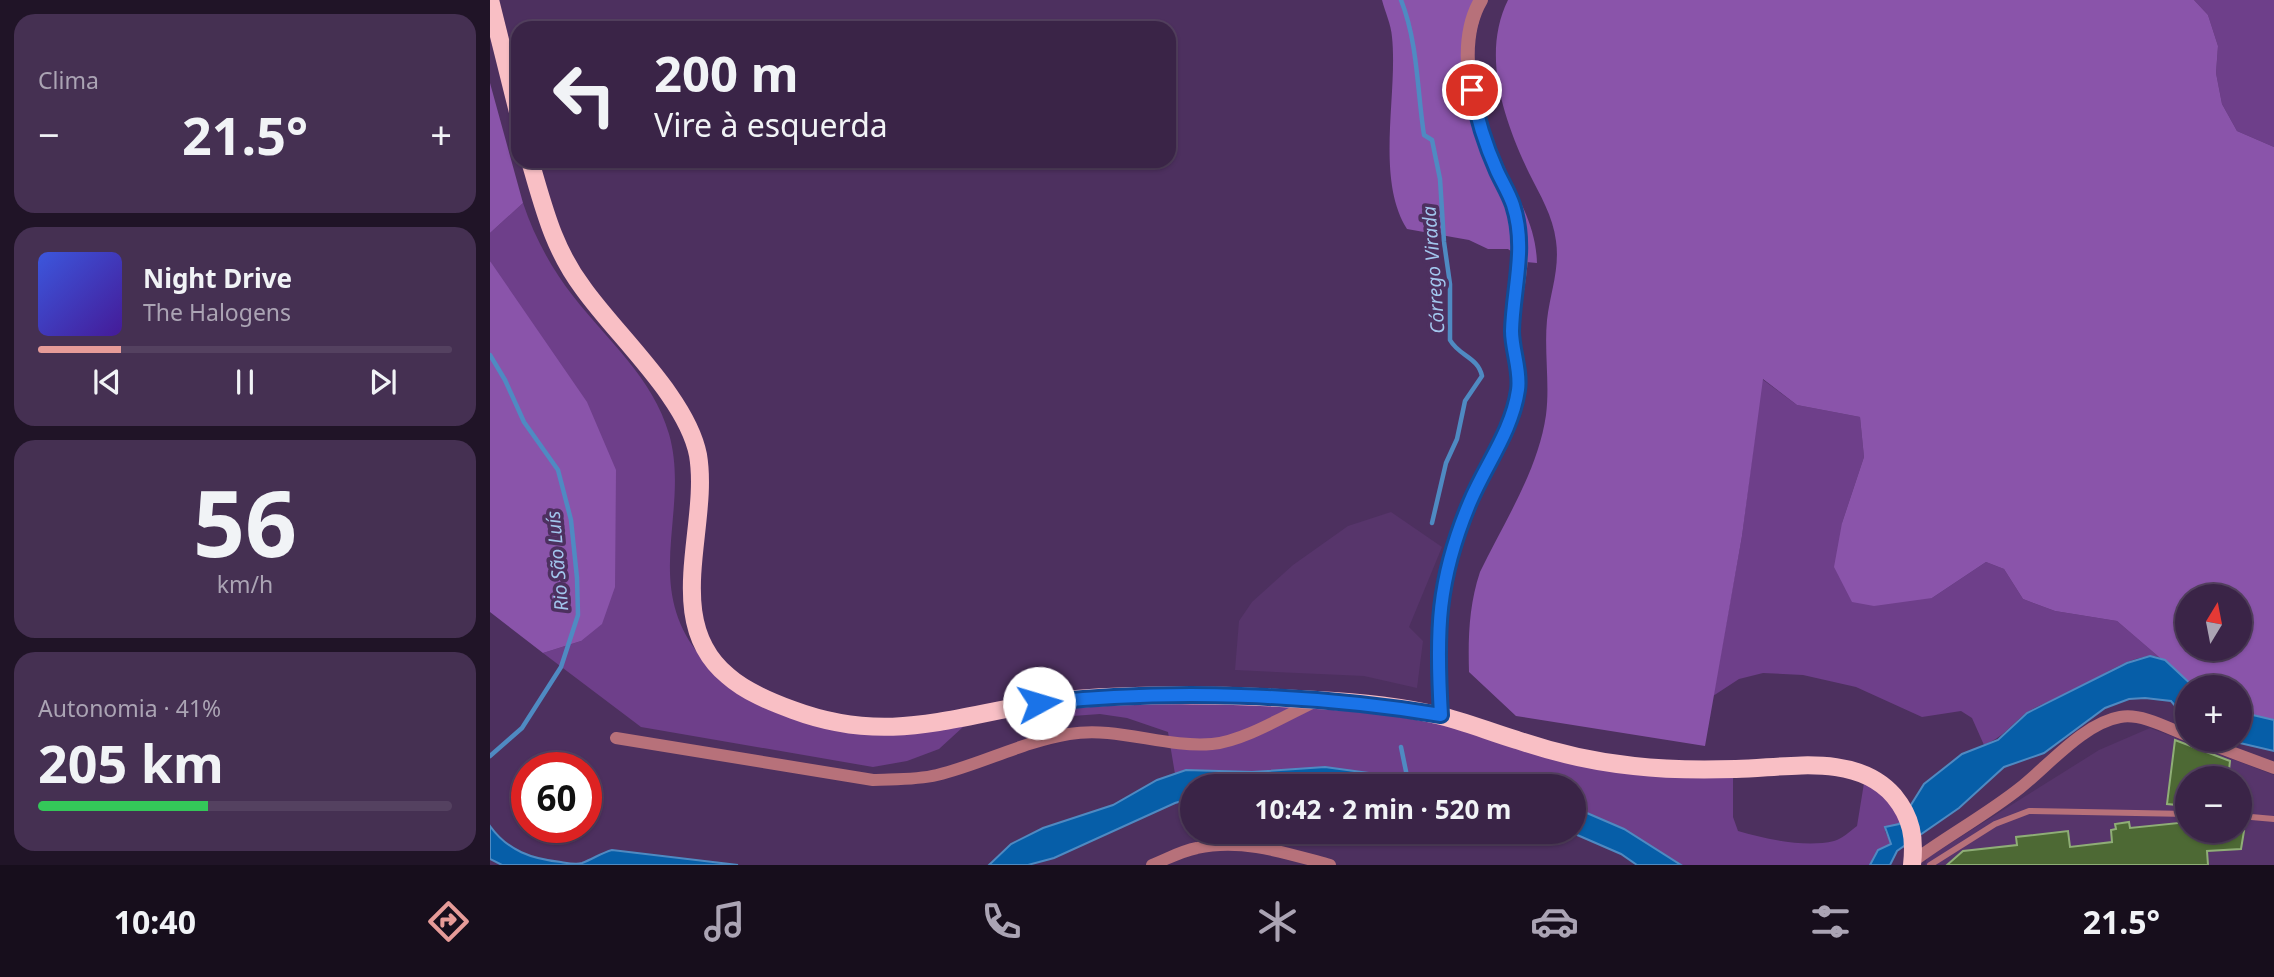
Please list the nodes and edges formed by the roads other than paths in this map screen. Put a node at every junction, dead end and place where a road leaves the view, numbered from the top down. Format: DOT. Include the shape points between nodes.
graph roads {
  1 [pos="490,0"];
  2 [pos="1481,0"];
  3 [pos="511,84"];
  4 [pos="532,168"];
  5 [pos="1319,700"];
  6 [pos="1441,715"];
  7 [pos="2175,731"];
  8 [pos="616,738"];
  9 [pos="2231,752"];
  10 [pos="2274,768"];
  11 [pos="2175,814"];
  12 [pos="2252,817"];
  13 [pos="2274,818"];
  14 [pos="1917,859"];
  15 [pos="1152,865"];
  16 [pos="1330,865"];
  1 -- 3 [label="main road"];
  2 -- 6 [label="street" via="1470,33 1469,59 1478,123 1518,226 1521,251 1512,333 1519,388 1510,421 1471,499 1451,552 1437,647"];
  4 -- 5 [label="main road" via="548,229 562,255 688,424 700,484 693,607 702,644 727,676 785,707 861,728 924,726 1080,699"];
  5 -- 6 [label="main road"];
  5 -- 8 [label="street" via="1214,744 1182,744 1112,732 1071,733 909,779 873,780"];
  6 -- 14 [label="main road" via="1586,760 1693,770 1835,767 1861,773 1880,782 1905,810"];
  7 -- 14 [label="street" via="2139,718 2122,716 2108,721"];
  9 -- 10 [label="street"];
  11 -- 14 [label="lane" via="2029,811"];
  12 -- 13 [label="lane"];
  15 -- 16 [label="street" via="1196,848 1229,844"];
}
